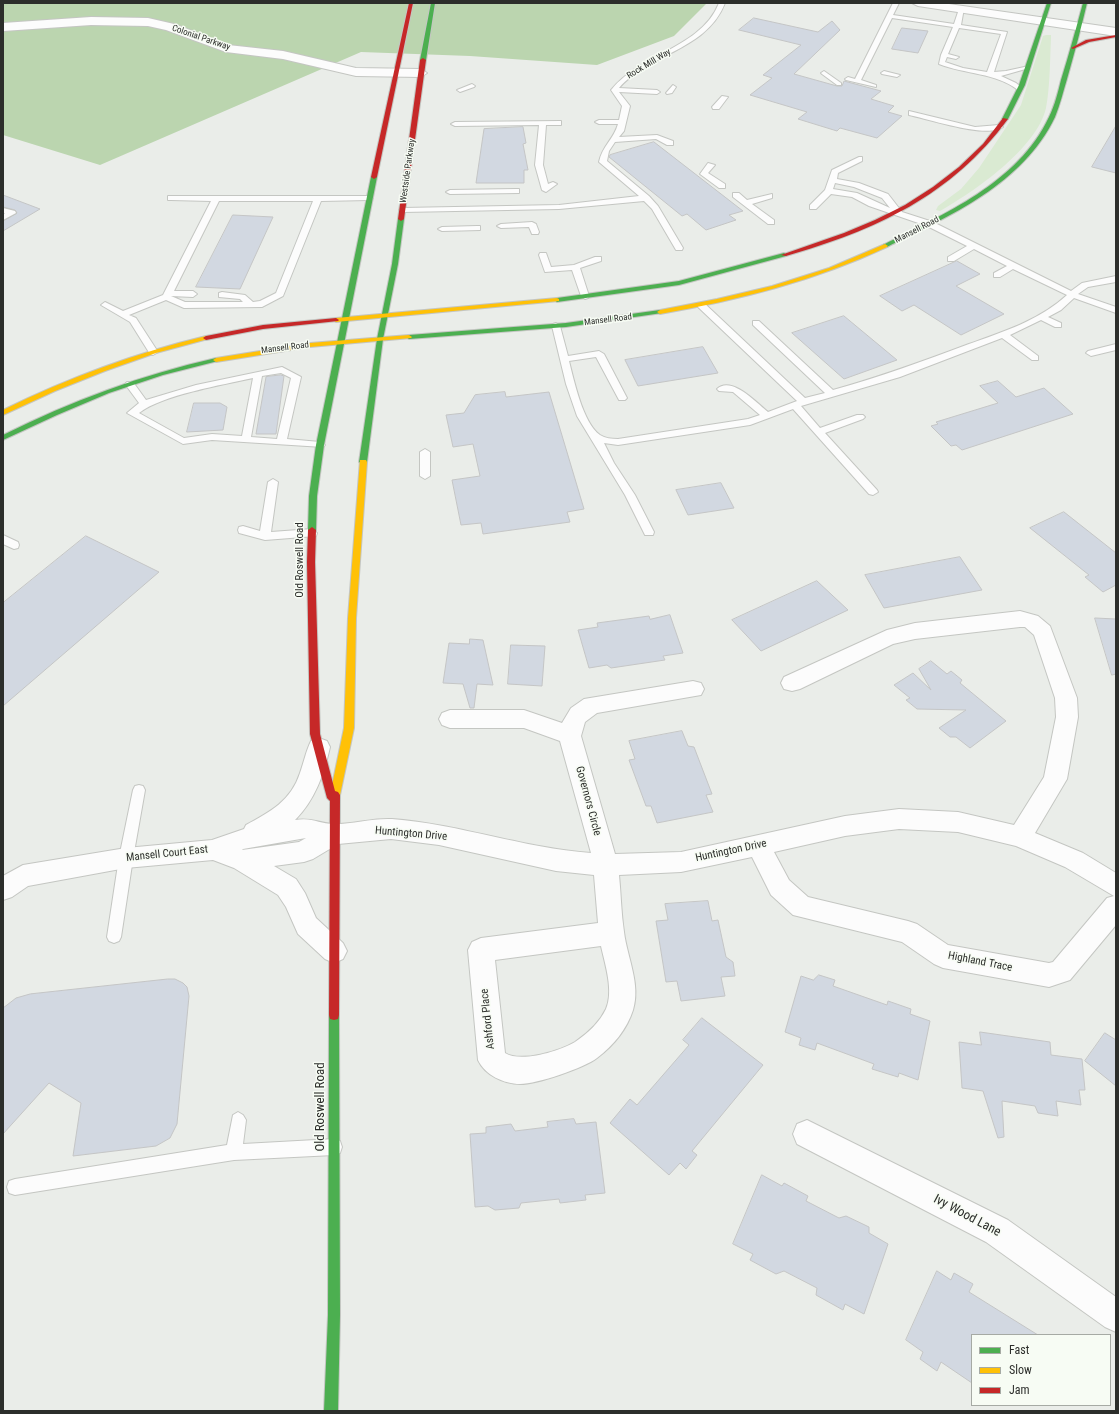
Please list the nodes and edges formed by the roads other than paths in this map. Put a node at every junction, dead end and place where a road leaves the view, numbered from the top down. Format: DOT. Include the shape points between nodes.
graph roads {
  1 [pos="722,3"];
  2 [pos="896,3"];
  3 [pos="918,3"];
  4 [pos="1049,3"];
  5 [pos="1085,3"];
  6 [pos="411,5"];
  7 [pos="433,5"];
  8 [pos="962,9"];
  9 [pos="889,16"];
  10 [pos="1042,20"];
  11 [pos="957,26"];
  12 [pos="1079,26"];
  13 [pos="3,28"];
  14 [pos="1116,32"];
  15 [pos="1116,36"];
  16 [pos="1073,48"];
  17 [pos="944,55"];
  18 [pos="956,57"];
  19 [pos="1027,67"];
  20 [pos="397,73"];
  21 [pos="421,73"];
  22 [pos="824,73"];
  23 [pos="884,73"];
  24 [pos="990,74"];
  25 [pos="897,75"];
  26 [pos="848,79"];
  27 [pos="857,82"];
  28 [pos="840,84"];
  29 [pos="472,86"];
  30 [pos="874,86"];
  31 [pos="1020,89"];
  32 [pos="460,90"];
  33 [pos="614,90"];
  34 [pos="657,92"];
  35 [pos="724,97"];
  36 [pos="716,107"];
  37 [pos="912,113"];
  38 [pos="599,122"];
  39 [pos="622,122"];
  40 [pos="543,123"];
  41 [pos="558,123"];
  42 [pos="455,124"];
  43 [pos="999,127"];
  44 [pos="613,140"];
  45 [pos="670,144"];
  46 [pos="858,159"];
  47 [pos="711,165"];
  48 [pos="832,180"];
  49 [pos="553,184"];
  50 [pos="722,186"];
  51 [pos="516,191"];
  52 [pos="829,191"];
  53 [pos="736,195"];
  54 [pos="769,196"];
  55 [pos="171,198"];
  56 [pos="216,198"];
  57 [pos="369,198"];
  58 [pos="646,198"];
  59 [pos="318,199"];
  60 [pos="746,202"];
  61 [pos="813,207"];
  62 [pos="3,210"];
  63 [pos="403,210"];
  64 [pos="898,212"];
  65 [pos="450,214"];
  66 [pos="3,218"];
  67 [pos="771,222"];
  68 [pos="930,224"];
  69 [pos="501,226"];
  70 [pos="477,228"];
  71 [pos="535,232"];
  72 [pos="974,246"];
  73 [pos="678,248"];
  74 [pos="543,255"];
  75 [pos="951,258"];
  76 [pos="598,259"];
  77 [pos="1013,266"];
  78 [pos="575,267"];
  79 [pos="997,275"];
  80 [pos="1116,279"];
  81 [pos="193,294"];
  82 [pos="167,295"];
  83 [pos="222,295"];
  84 [pos="1073,295"];
  85 [pos="585,296"];
  86 [pos="251,304"];
  87 [pos="105,305"];
  88 [pos="701,305"];
  89 [pos="1116,310"];
  90 [pos="123,314"];
  91 [pos="385,315"];
  92 [pos="1042,317"];
  93 [pos="346,319"];
  94 [pos="756,323"];
  95 [pos="556,326"];
  96 [pos="1058,326"];
  97 [pos="1004,335"];
  98 [pos="380,339"];
  99 [pos="341,342"];
  100 [pos="1116,347"];
  101 [pos="153,352"];
  102 [pos="1091,353"];
  103 [pos="1035,358"];
  104 [pos="565,359"];
  105 [pos="258,374"];
  106 [pos="130,384"];
  107 [pos="722,389"];
  108 [pos="832,394"];
  109 [pos="622,398"];
  110 [pos="144,404"];
  111 [pos="799,404"];
  112 [pos="3,413"];
  113 [pos="766,416"];
  114 [pos="860,417"];
  115 [pos="819,432"];
  116 [pos="595,436"];
  117 [pos="3,438"];
  118 [pos="246,439"];
  119 [pos="281,442"];
  120 [pos="320,445"];
  121 [pos="425,452"];
  122 [pos="425,476"];
  123 [pos="273,482"];
  124 [pos="873,492"];
  125 [pos="243,530"];
  126 [pos="649,532"];
  127 [pos="312,533"];
  128 [pos="265,536"];
  129 [pos="3,539"];
  130 [pos="14,545"];
  131 [pos="792,683"];
  132 [pos="693,689"];
  133 [pos="450,719"];
  134 [pos="570,736"];
  135 [pos="319,747"];
  136 [pos="139,790"];
  137 [pos="334,802"];
  138 [pos="333,834"];
  139 [pos="1020,837"];
  140 [pos="760,846"];
  141 [pos="242,849"];
  142 [pos="126,858"];
  143 [pos="606,865"];
  144 [pos="1116,886"];
  145 [pos="3,889"];
  146 [pos="1116,906"];
  147 [pos="611,933"];
  148 [pos="114,936"];
  149 [pos="334,951"];
  150 [pos="238,1120"];
  151 [pos="807,1134"];
  152 [pos="334,1147"];
  153 [pos="234,1152"];
  154 [pos="15,1187"];
  155 [pos="1114,1308"];
  156 [pos="331,1411"];
  1 -- 33 [label="lane, Rock Mill Way" via="720,13 709,25 688,41 633,71"];
  2 -- 9 [label="lane"];
  3 -- 8 [label="street"];
  4 -- 10 [label="main road"];
  5 -- 12 [label="main road, Mansell Road"];
  6 -- 20 [label="main road"];
  7 -- 21 [label="main road, Westside Parkway"];
  8 -- 10 [label="street"];
  8 -- 11 [label="lane"];
  9 -- 11 [label="lane"];
  9 -- 27 [label="lane"];
  10 -- 12 [label="street"];
  10 -- 19 [label="main road"];
  11 -- 17 [label="lane" via="953,41"];
  11 -- 24 [label="lane" via="1005,33 995,51"];
  12 -- 14 [label="street"];
  12 -- 16 [label="main road, Mansell Road"];
  13 -- 20 [label="street, Colonial Parkway" via="91,21 148,22 170,27 226,48 283,55 356,72"];
  15 -- 16 [label="main road" via="1088,41"];
  16 -- 68 [label="main road, Mansell Road" via="1060,97 1045,131 1033,148 994,183"];
  17 -- 18 [label="lane"];
  17 -- 24 [label="lane" via="941,63"];
  19 -- 24 [label="lane" via="1018,72"];
  19 -- 31 [label="main road"];
  20 -- 21 [label="street, Colonial Parkway"];
  20 -- 57 [label="main road"];
  21 -- 63 [label="main road, Westside Parkway"];
  22 -- 28 [label="lane"];
  23 -- 25 [label="lane"];
  24 -- 31 [label="lane"];
  26 -- 27 [label="lane"];
  27 -- 30 [label="lane"];
  29 -- 32 [label="lane"];
  31 -- 43 [label="main road" via="1008,115"];
  33 -- 34 [label="lane"];
  33 -- 39 [label="lane" via="626,106"];
  35 -- 36 [label="lane"];
  37 -- 43 [label="lane" via="976,129"];
  38 -- 39 [label="lane"];
  39 -- 44 [label="lane" via="620,131"];
  40 -- 41 [label="lane"];
  40 -- 42 [label="lane"];
  40 -- 49 [label="lane" via="539,165 546,190"];
  43 -- 64 [label="main road" via="974,156"];
  44 -- 45 [label="lane" via="657,137"];
  44 -- 58 [label="lane" via="605,151 603,162"];
  46 -- 48 [label="lane" via="835,172"];
  47 -- 50 [label="lane" via="704,174"];
  48 -- 52 [label="lane"];
  48 -- 64 [label="lane" via="856,185 885,196"];
  51 -- 65 [label="lane" via="450,195"];
  52 -- 61 [label="lane"];
  52 -- 64 [label="lane" via="854,195"];
  53 -- 60 [label="lane"];
  54 -- 60 [label="lane"];
  55 -- 56 [label="lane"];
  56 -- 59 [label="lane"];
  56 -- 82 [label="lane"];
  57 -- 59 [label="lane"];
  57 -- 93 [label="main road"];
  58 -- 65 [label="lane"];
  58 -- 73 [label="lane" via="655,208"];
  59 -- 86 [label="lane" via="280,294 262,304"];
  60 -- 67 [label="lane"];
  62 -- 66 [label="lane" via="12,213"];
  63 -- 65 [label="lane"];
  63 -- 91 [label="main road, Westside Parkway"];
  64 -- 68 [label="lane"];
  64 -- 85 [label="main road" via="838,240 697,279"];
  65 -- 70 [label="lane" via="442,229"];
  68 -- 72 [label="lane"];
  68 -- 88 [label="main road, Mansell Road" via="838,267"];
  69 -- 71 [label="lane" via="532,224"];
  72 -- 75 [label="lane"];
  72 -- 77 [label="lane"];
  74 -- 78 [label="lane" via="548,270"];
  76 -- 78 [label="lane"];
  77 -- 79 [label="lane"];
  77 -- 84 [label="lane"];
  78 -- 85 [label="lane"];
  80 -- 84 [label="lane" via="1085,285"];
  81 -- 82 [label="lane"];
  82 -- 86 [label="lane" via="184,305"];
  82 -- 90 [label="lane"];
  83 -- 86 [label="lane" via="242,297"];
  84 -- 89 [label="lane"];
  84 -- 92 [label="lane"];
  85 -- 91 [label="main road"];
  87 -- 90 [label="lane"];
  88 -- 95 [label="main road, Mansell Road" via="641,316"];
  88 -- 111 [label="lane"];
  90 -- 101 [label="lane" via="133,320"];
  91 -- 93 [label="main road"];
  91 -- 98 [label="main road, Westside Parkway"];
  92 -- 96 [label="lane"];
  92 -- 97 [label="lane"];
  93 -- 99 [label="main road, Old Roswell Road"];
  93 -- 101 [label="main road" via="260,328 215,336"];
  94 -- 108 [label="lane"];
  95 -- 98 [label="main road, Mansell Road"];
  95 -- 104 [label="lane"];
  97 -- 103 [label="lane"];
  97 -- 108 [label="lane" via="903,372"];
  98 -- 99 [label="main road, Mansell Road"];
  98 -- 137 [label="main road, Old Roswell Road" via="362,471 352,618 349,728"];
  99 -- 106 [label="main road, Mansell Road" via="244,354 189,366"];
  99 -- 120 [label="main road, Old Roswell Road"];
  100 -- 102 [label="lane"];
  101 -- 112 [label="main road" via="78,377"];
  104 -- 109 [label="lane" via="599,354"];
  104 -- 116 [label="lane" via="581,416"];
  105 -- 110 [label="lane" via="196,388"];
  105 -- 118 [label="lane"];
  105 -- 119 [label="lane" via="282,370 296,377"];
  106 -- 110 [label="lane"];
  106 -- 117 [label="main road, Mansell Road" via="75,404"];
  107 -- 113 [label="lane" via="735,389"];
  108 -- 111 [label="lane"];
  110 -- 118 [label="lane" via="132,413 183,441 212,437"];
  111 -- 113 [label="lane"];
  111 -- 115 [label="lane"];
  113 -- 116 [label="lane" via="750,422 618,442 601,440"];
  114 -- 115 [label="lane"];
  115 -- 124 [label="lane"];
  116 -- 126 [label="lane"];
  118 -- 119 [label="lane"];
  119 -- 120 [label="lane"];
  120 -- 127 [label="main road, Old Roswell Road" via="313,496"];
  121 -- 122 [label="lane"];
  123 -- 128 [label="lane"];
  125 -- 128 [label="lane"];
  127 -- 128 [label="lane"];
  127 -- 135 [label="main road, Old Roswell Road" via="313,675 315,734"];
  129 -- 130 [label="lane"];
  131 -- 139 [label="street" via="887,638 908,633 1020,619 1038,625 1043,631 1066,698 1067,717 1055,779"];
  132 -- 134 [label="street" via="592,706 574,719"];
  133 -- 134 [label="street" via="524,719"];
  134 -- 143 [label="street, Governors Circle"];
  135 -- 137 [label="main road, Old Roswell Road"];
  135 -- 141 [label="street" via="315,769 299,799 286,814"];
  136 -- 142 [label="lane"];
  137 -- 138 [label="main road, Old Roswell Road"];
  138 -- 141 [label="street" via="304,852"];
  138 -- 143 [label="street, Huntington Drive" via="391,829 439,835 556,860"];
  138 -- 149 [label="main road, Old Roswell Road"];
  139 -- 140 [label="street, Huntington Drive" via="958,822 899,819 846,826"];
  139 -- 144 [label="street, Huntington Drive" via="1074,860"];
  140 -- 143 [label="street, Huntington Drive" via="681,862"];
  140 -- 146 [label="street, Highland Trace" via="776,884 788,898 802,907 908,932 943,956 1049,975 1061,972"];
  141 -- 142 [label="street, Mansell Court East"];
  141 -- 149 [label="street" via="287,887 307,926"];
  142 -- 145 [label="street, Mansell Court East" via="23,876"];
  142 -- 148 [label="lane"];
  143 -- 147 [label="street, Ashford Place"];
  147 -- 147 [label="street, Ashford Place" via="622,996 620,1010 608,1031 585,1051 554,1063 522,1071 500,1067 492,1060 481,950"];
  149 -- 152 [label="main road, Old Roswell Road"];
  150 -- 153 [label="lane"];
  151 -- 155 [label="street, Ivy Wood Lane" via="997,1231"];
  152 -- 153 [label="lane"];
  152 -- 156 [label="main road, Old Roswell Road"];
  153 -- 154 [label="lane"];
}
